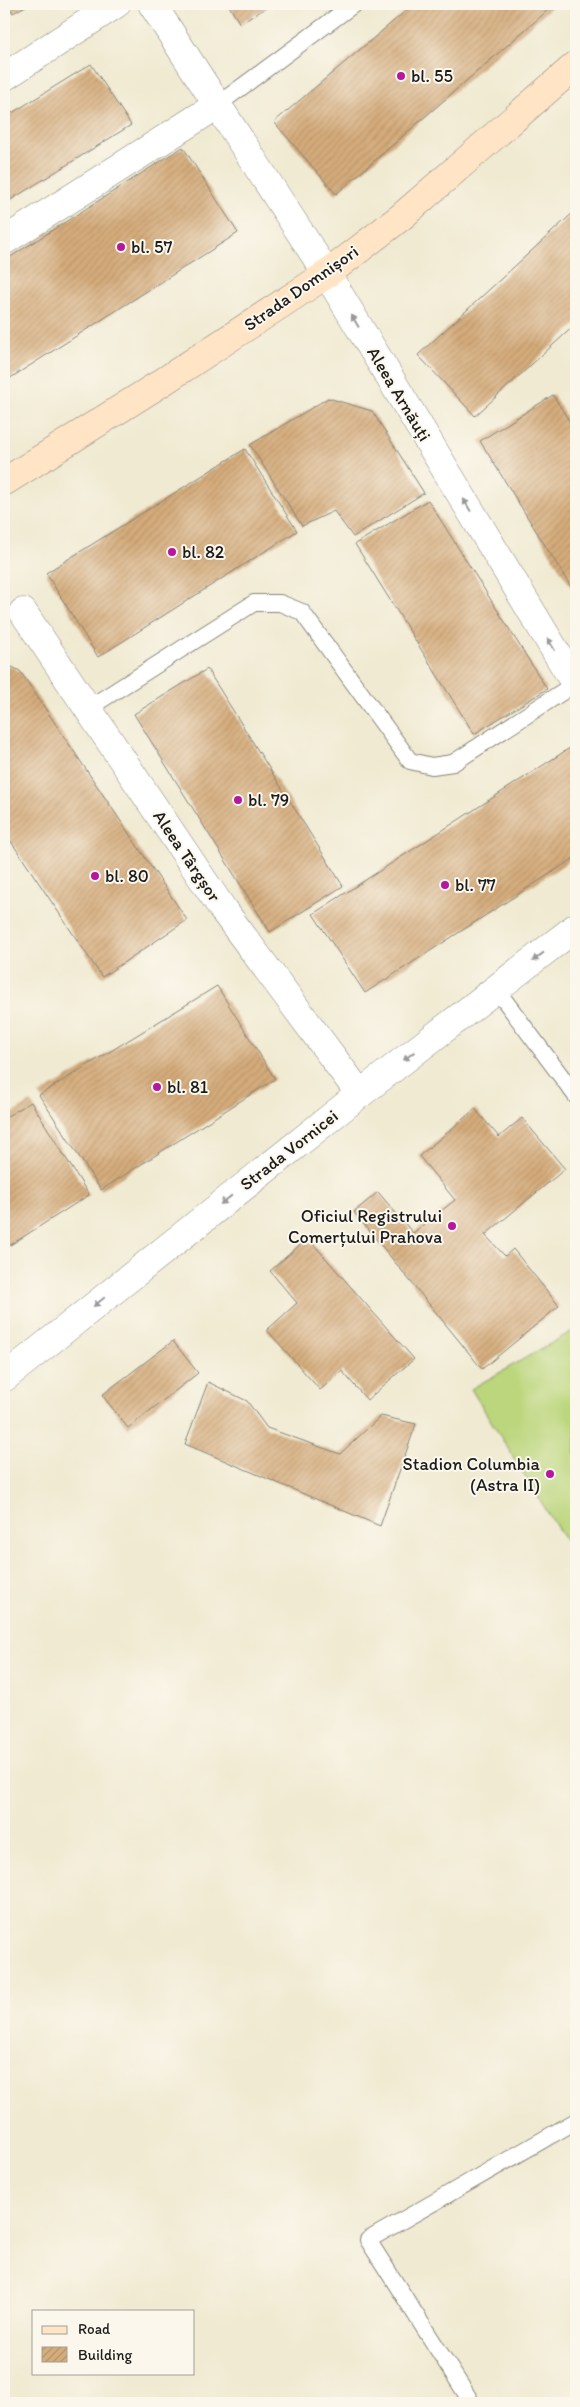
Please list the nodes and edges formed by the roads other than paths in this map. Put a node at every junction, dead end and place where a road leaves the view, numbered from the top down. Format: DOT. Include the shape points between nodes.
graph roads {
  1 [pos="116,4"];
  2 [pos="152,4"];
  3 [pos="354,4"];
  4 [pos="576,65"];
  5 [pos="4,77"];
  6 [pos="216,106"];
  7 [pos="4,241"];
  8 [pos="326,274"];
  9 [pos="4,482"];
  10 [pos="23,612"];
  11 [pos="576,684"];
  12 [pos="88,709"];
  13 [pos="576,927"];
  14 [pos="496,989"];
  15 [pos="360,1094"];
  16 [pos="576,1096"];
  17 [pos="4,1378"];
  18 [pos="576,2121"];
  19 [pos="472,2403"];
  1 -- 5 [label="street"];
  2 -- 6 [label="street, Aleea Arnăuți"];
  3 -- 6 [label="lane"];
  4 -- 8 [label="street, Strada Domnișori" via="402,217"];
  6 -- 7 [label="street"];
  6 -- 8 [label="street, Aleea Arnăuți"];
  8 -- 9 [label="street, Strada Domnișori"];
  11 -- 8 [label="street, Aleea Arnăuți, one-way"];
  10 -- 12 [label="street, Aleea Târgșor"];
  11 -- 12 [label="lane" via="453,763 432,766 410,761 302,612 280,603 254,603"];
  12 -- 15 [label="street, Aleea Târgșor" via="224,911"];
  13 -- 14 [label="street, Strada Vornicei, one-way"];
  14 -- 15 [label="street, Strada Vornicei, one-way"];
  14 -- 16 [label="lane"];
  15 -- 17 [label="street, Strada Vornicei, one-way"];
  18 -- 19 [label="lane" via="368,2240"];
}
